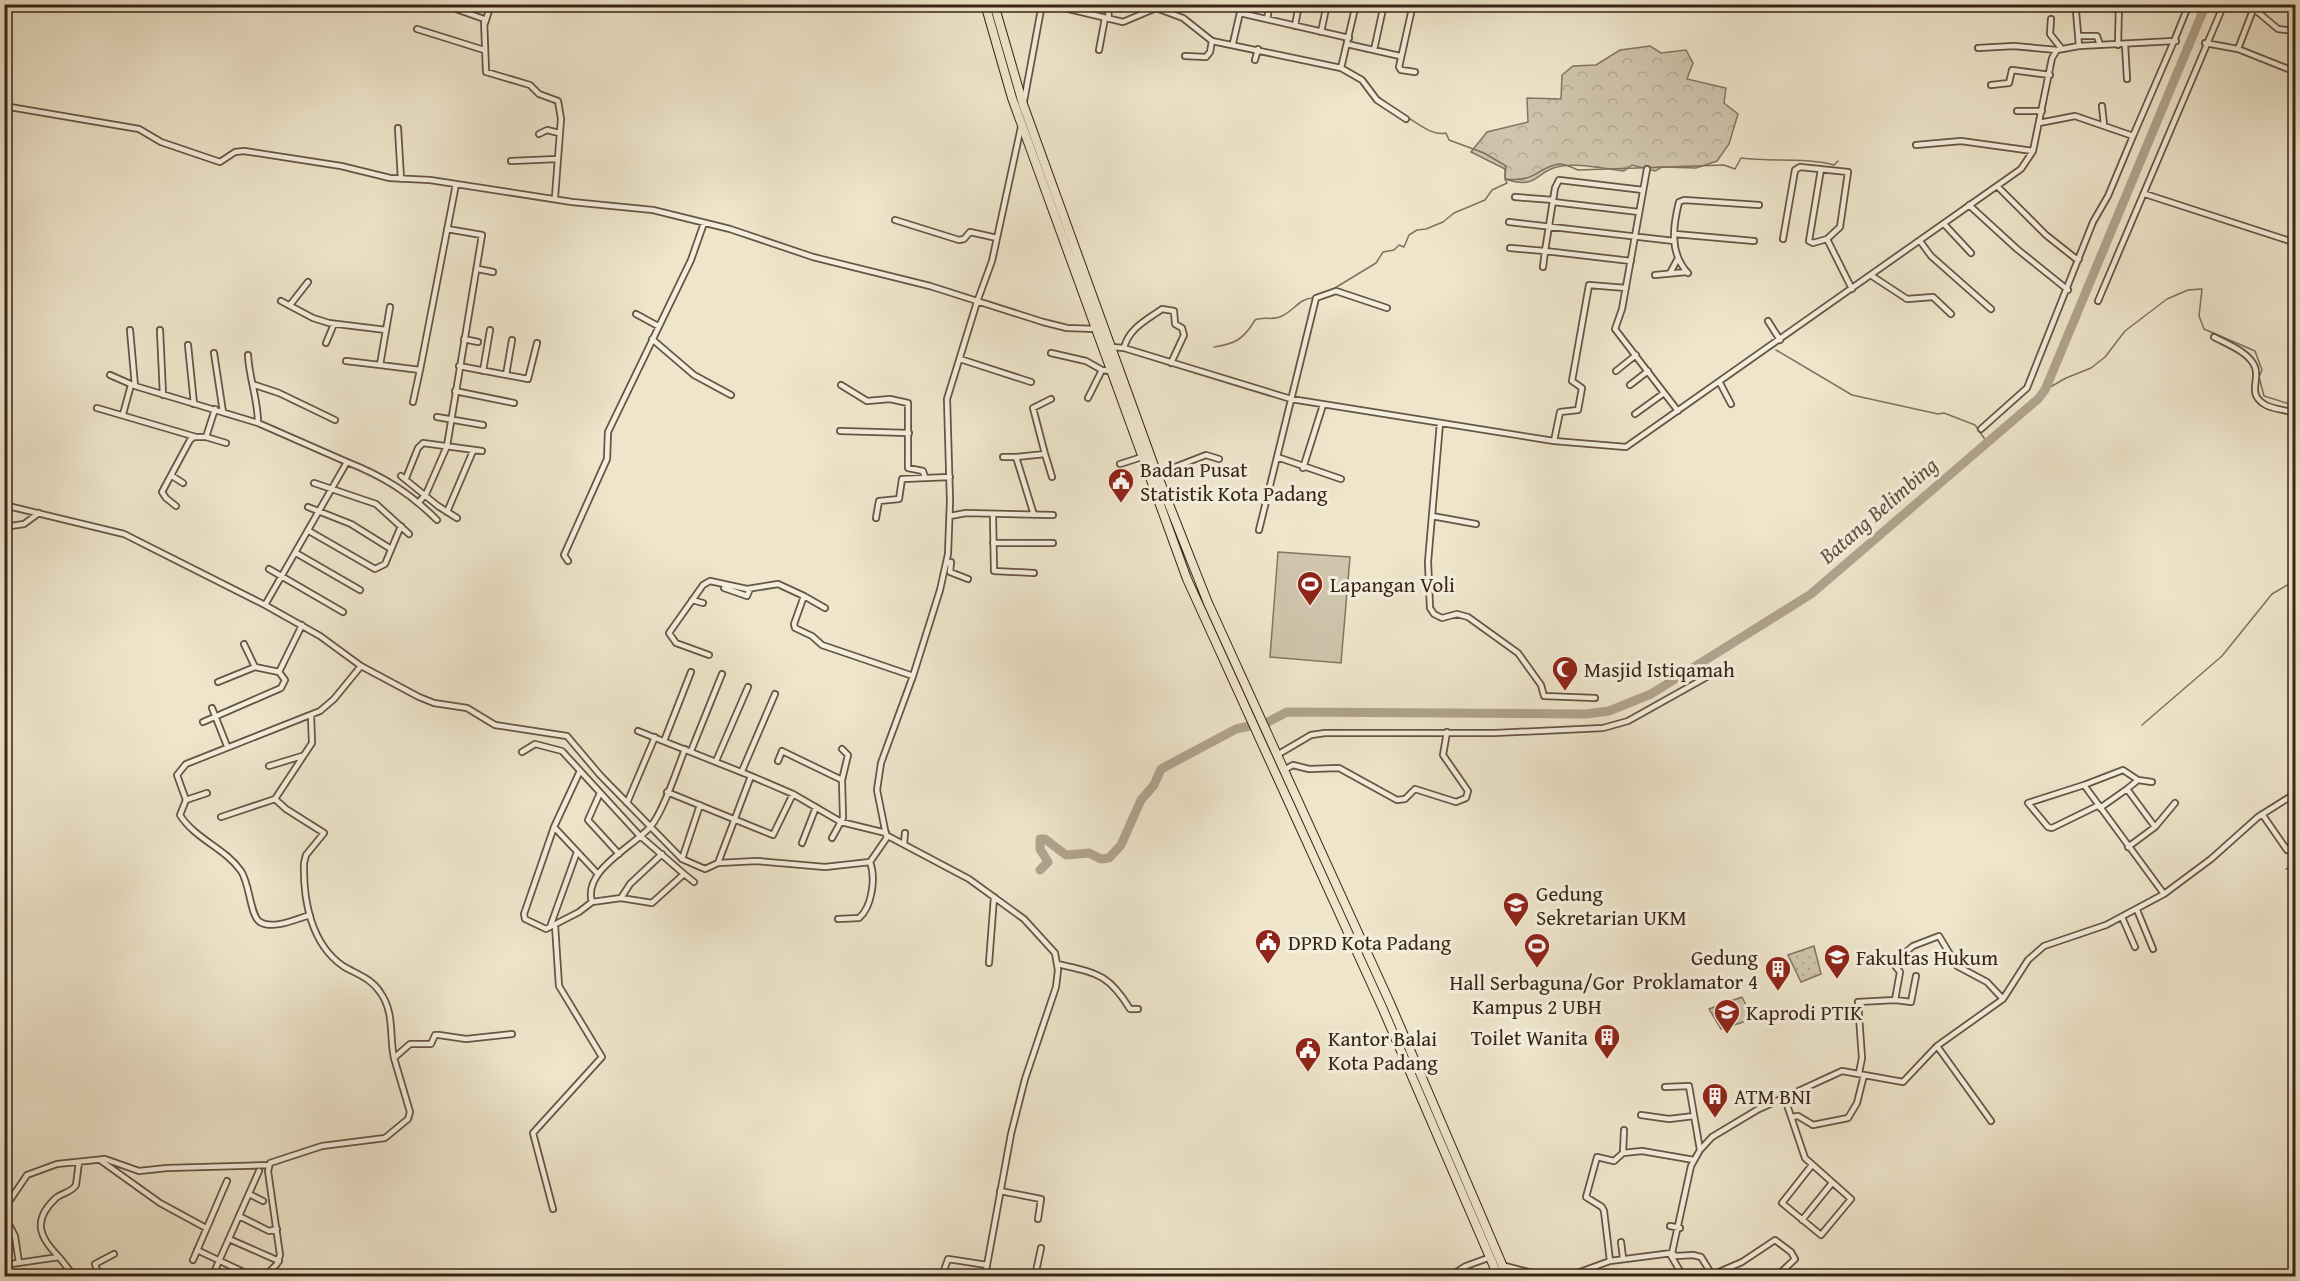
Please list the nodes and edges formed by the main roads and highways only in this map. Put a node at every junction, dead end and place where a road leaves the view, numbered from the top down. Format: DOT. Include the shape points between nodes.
graph roads {
  1 [pos="985,4"];
  2 [pos="994,4"];
  3 [pos="1142,445"];
  4 [pos="1478,1209"];
  5 [pos="1469,1213"];
  6 [pos="1498,1276"];
  7 [pos="1507,1276"];
  1 -- 3 [label="highway" via="1009,88"];
  2 -- 3 [label="highway" via="1023,104 1112,347"];
  3 -- 4 [label="highway" via="1208,603 1390,1003"];
  3 -- 5 [label="highway" via="1142,457 1187,579 1382,1007"];
  4 -- 5 [label="highway"];
  4 -- 7 [label="highway"];
  5 -- 6 [label="highway"];
}
